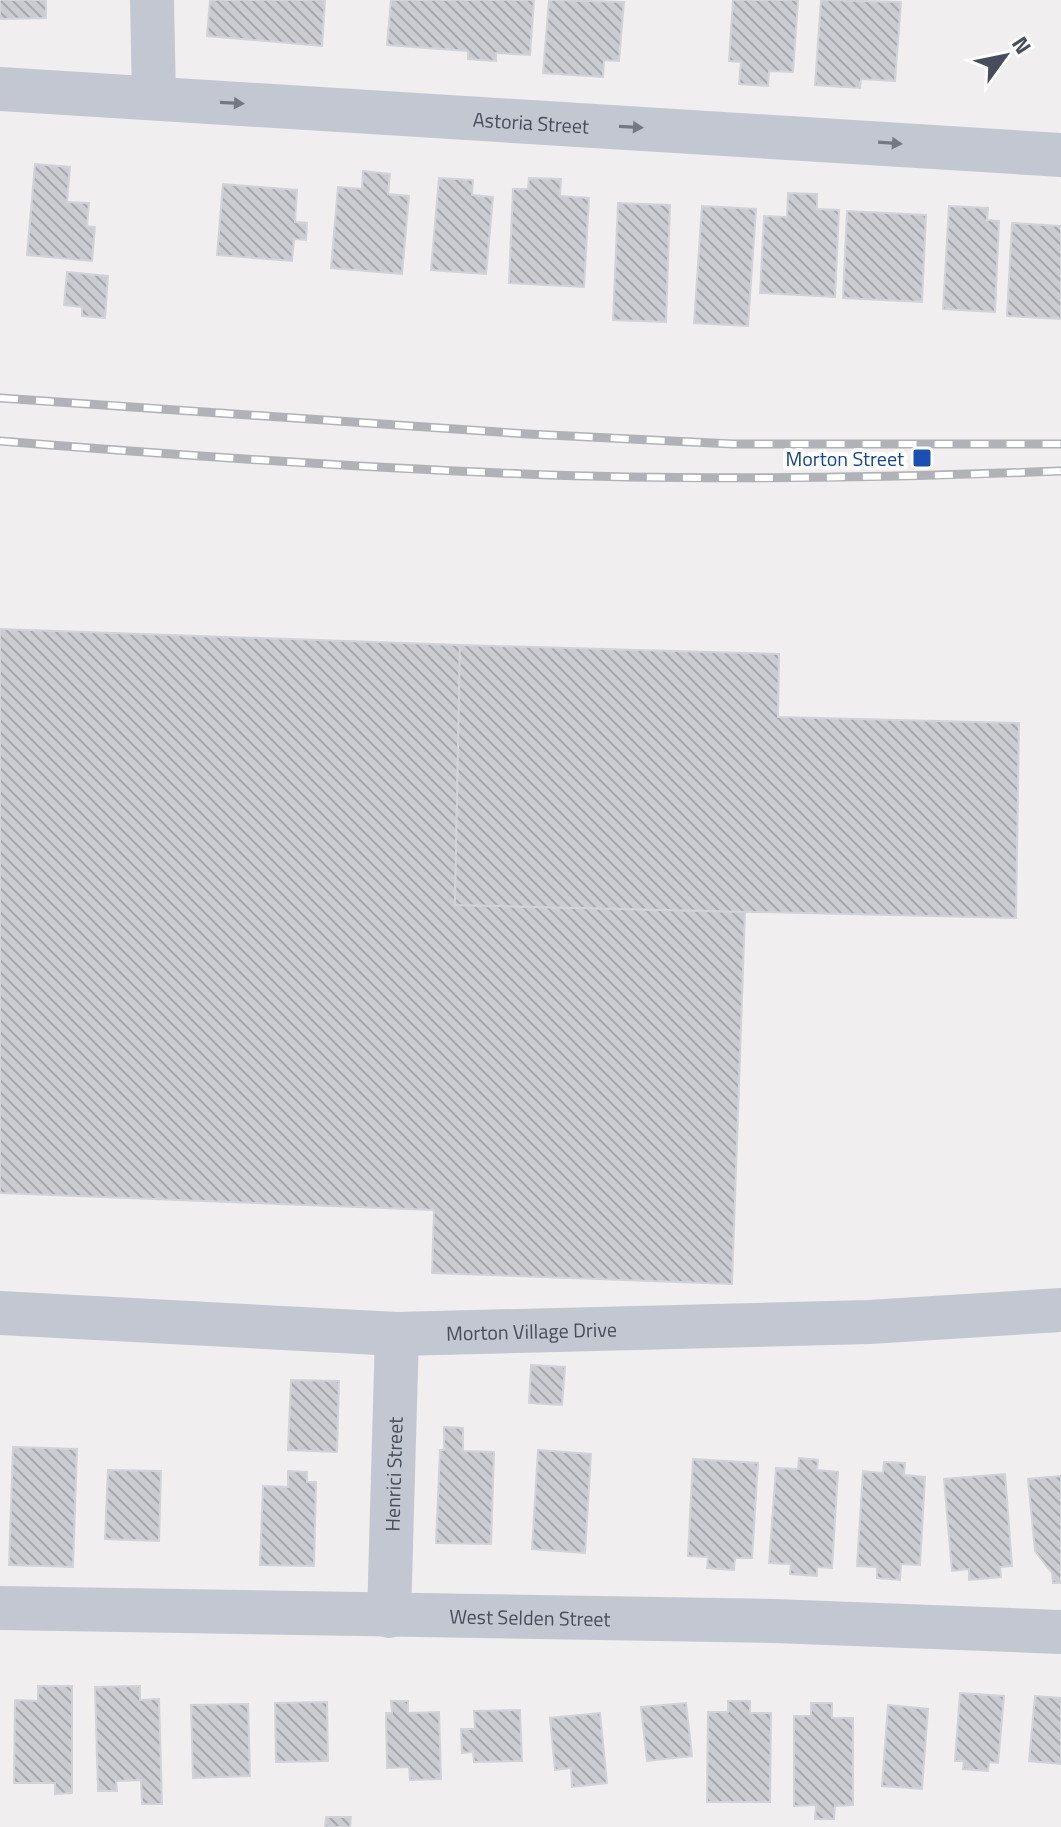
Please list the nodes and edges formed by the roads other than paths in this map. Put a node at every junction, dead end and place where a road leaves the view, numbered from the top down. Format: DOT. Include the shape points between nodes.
graph roads {
  1 [pos="152,0"];
  2 [pos="0,89"];
  3 [pos="154,98"];
  4 [pos="1061,155"];
  5 [pos="1061,1310"];
  6 [pos="0,1313"];
  7 [pos="397,1334"];
  8 [pos="0,1608"];
  9 [pos="389,1616"];
  10 [pos="1061,1632"];
  1 -- 3 [label="street"];
  2 -- 3 [label="street, Astoria Street"];
  3 -- 4 [label="street, Astoria Street, one-way"];
  5 -- 7 [label="street, Morton Village Drive" via="869,1322"];
  6 -- 7 [label="street, Morton Village Drive"];
  7 -- 9 [label="street, Henrici Street"];
  8 -- 9 [label="street, West Selden Street"];
  9 -- 10 [label="street, West Selden Street" via="774,1621"];
}
